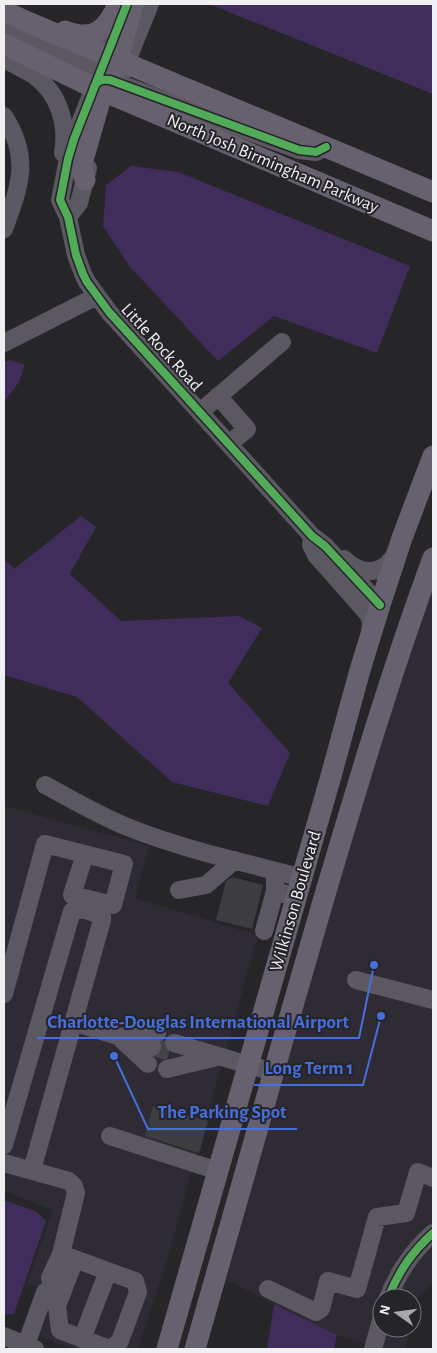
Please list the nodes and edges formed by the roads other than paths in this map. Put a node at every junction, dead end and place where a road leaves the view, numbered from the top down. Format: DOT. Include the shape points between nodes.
graph roads {
  1 [pos="118,4"];
  2 [pos="127,4"];
  3 [pos="134,4"];
  4 [pos="150,4"];
  5 [pos="4,11"];
  6 [pos="4,29"];
  7 [pos="48,31"];
  8 [pos="4,44"];
  9 [pos="4,59"];
  10 [pos="110,76"];
  11 [pos="4,116"];
  12 [pos="85,180"];
  13 [pos="63,184"];
  14 [pos="433,192"];
  15 [pos="68,217"];
  16 [pos="4,229"];
  17 [pos="430,232"];
  18 [pos="97,296"];
  19 [pos="282,342"];
  20 [pos="4,343"];
  21 [pos="218,396"];
  22 [pos="200,412"];
  23 [pos="229,444"];
  24 [pos="433,456"];
  25 [pos="312,536"];
  26 [pos="326,547"];
  27 [pos="399,548"];
  28 [pos="433,558"];
  29 [pos="380,605"];
  30 [pos="370,636"];
  31 [pos="45,785"];
  32 [pos="84,854"];
  33 [pos="235,860"];
  34 [pos="275,871"];
  35 [pos="299,887"];
  36 [pos="179,890"];
  37 [pos="276,891"];
  38 [pos="316,926"];
  39 [pos="264,931"];
  40 [pos="356,980"];
  41 [pos="4,994"];
  42 [pos="433,1000"];
  43 [pos="73,1022"];
  44 [pos="116,1036"];
  45 [pos="171,1053"];
  46 [pos="248,1065"];
  47 [pos="274,1072"];
  48 [pos="110,1136"];
  49 [pos="4,1145"];
  50 [pos="4,1162"];
  51 [pos="32,1170"];
  52 [pos="218,1171"];
  53 [pos="426,1175"];
  54 [pos="433,1233"];
  55 [pos="68,1257"];
  56 [pos="108,1271"];
  57 [pos="393,1288"];
  58 [pos="268,1289"];
  59 [pos="82,1340"];
  60 [pos="17,1344"];
  61 [pos="197,1346"];
  62 [pos="110,1349"];
  63 [pos="166,1349"];
  1 -- 7 [label="main road" via="106,24 94,34 83,36 60,29"];
  2 -- 10 [label="street"];
  3 -- 10 [label="main road"];
  4 -- 10 [label="street"];
  5 -- 7 [label="main road"];
  6 -- 10 [label="street"];
  7 -- 10 [label="main road"];
  8 -- 10 [label="main road"];
  9 -- 13 [label="street" via="38,79 57,103 64,133"];
  10 -- 12 [label="main road" via="83,160"];
  10 -- 13 [label="street, Little Rock Road" via="71,149"];
  10 -- 14 [label="main road, North Josh Birmingham Parkway" via="326,147"];
  10 -- 17 [label="main road, North Josh Birmingham Parkway"];
  11 -- 16 [label="street" via="16,139 21,168 19,186"];
  12 -- 15 [label="street" via="79,203"];
  13 -- 15 [label="street, Little Rock Road" via="60,200"];
  15 -- 18 [label="street, Little Rock Road" via="80,266"];
  18 -- 20 [label="street"];
  18 -- 22 [label="street, Little Rock Road"];
  19 -- 21 [label="street"];
  21 -- 22 [label="street"];
  21 -- 23 [label="street" via="247,429"];
  22 -- 23 [label="street, Little Rock Road"];
  23 -- 25 [label="street, Little Rock Road"];
  24 -- 27 [label="main road, Wilkinson Boulevard"];
  25 -- 26 [label="street, Little Rock Road"];
  25 -- 30 [label="street, Little Rock Road" via="311,545 316,555 369,615"];
  26 -- 27 [label="street" via="355,568 366,571 385,566"];
  26 -- 29 [label="street, Little Rock Road"];
  27 -- 29 [label="main road, Wilkinson Boulevard"];
  28 -- 38 [label="main road, Wilkinson Boulevard" via="358,781"];
  29 -- 30 [label="main road, Wilkinson Boulevard"];
  29 -- 38 [label="main road" via="387,620 386,632 311,896 310,914"];
  30 -- 35 [label="main road, Wilkinson Boulevard"];
  31 -- 33 [label="street" via="130,828"];
  32 -- 41 [label="street" via="45,844"];
  33 -- 34 [label="street"];
  33 -- 36 [label="street" via="206,885"];
  34 -- 35 [label="street"];
  34 -- 37 [label="street"];
  35 -- 37 [label="street"];
  35 -- 46 [label="main road, Wilkinson Boulevard"];
  37 -- 39 [label="street"];
  38 -- 47 [label="main road, Wilkinson Boulevard"];
  40 -- 42 [label="street"];
  43 -- 44 [label="street"];
  43 -- 49 [label="street" via="102,920 99,914 78,909 72,910"];
  43 -- 51 [label="street"];
  44 -- 44 [label="street" via="153,1048"];
  45 -- 46 [label="street" via="217,1057"];
  46 -- 47 [label="street"];
  46 -- 52 [label="main road, Wilkinson Boulevard"];
  47 -- 61 [label="main road, Wilkinson Boulevard"];
  48 -- 52 [label="street"];
  50 -- 51 [label="street"];
  51 -- 55 [label="street" via="69,1181 74,1186 76,1194"];
  52 -- 63 [label="main road, Wilkinson Boulevard"];
  53 -- 58 [label="street" via="406,1213 377,1217 357,1289 328,1281 320,1309 316,1312"];
  54 -- 57 [label="street" via="402,1268"];
  55 -- 56 [label="street"];
  55 -- 59 [label="street" via="57,1306 60,1330"];
  55 -- 60 [label="street" via="47,1285"];
  56 -- 59 [label="street"];
  56 -- 62 [label="street" via="135,1281 138,1292 120,1341"];
  59 -- 62 [label="street"];
}
